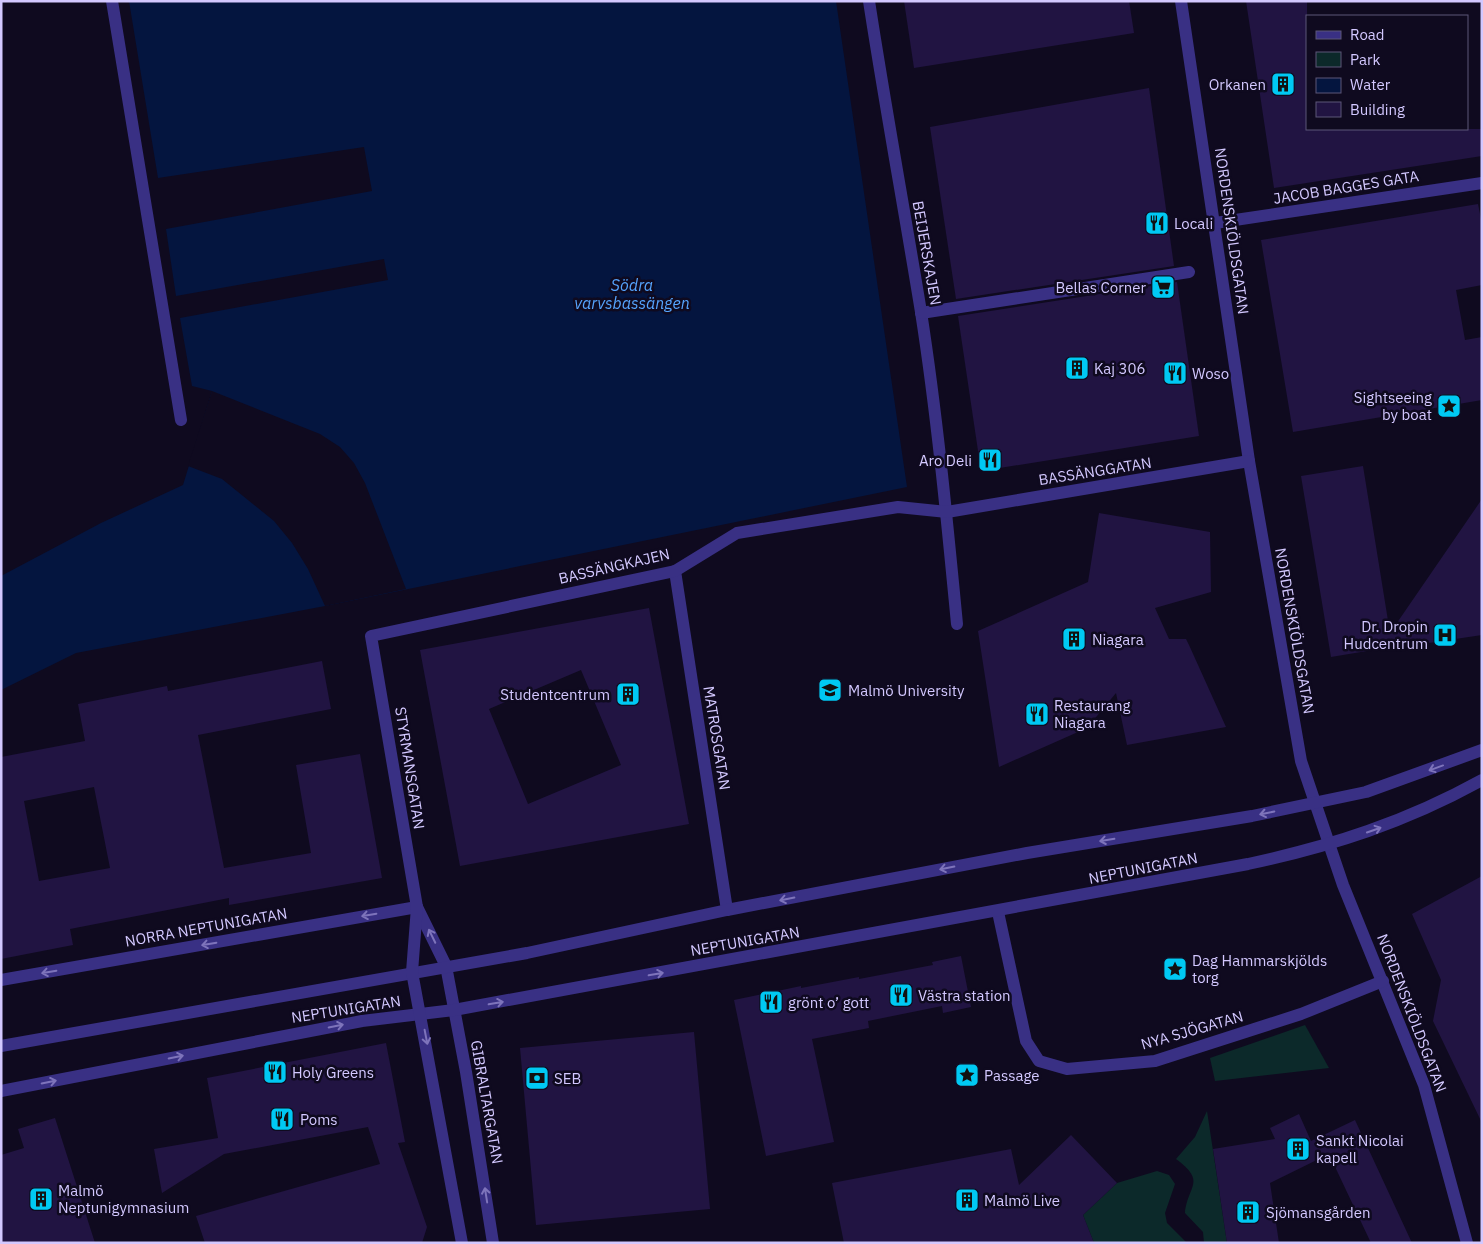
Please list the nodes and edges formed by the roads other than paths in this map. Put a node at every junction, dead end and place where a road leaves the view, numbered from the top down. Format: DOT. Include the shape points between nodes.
graph roads {
  1 [pos="112,1"];
  2 [pos="869,1"];
  3 [pos="1181,1"];
  4 [pos="1482,183"];
  5 [pos="1215,223"];
  6 [pos="1189,272"];
  7 [pos="921,313"];
  8 [pos="181,420"];
  9 [pos="1249,461"];
  10 [pos="947,512"];
  11 [pos="675,571"];
  12 [pos="957,624"];
  13 [pos="371,636"];
  14 [pos="1482,750"];
  15 [pos="1482,780"];
  16 [pos="1315,803"];
  17 [pos="1328,845"];
  18 [pos="417,907"];
  19 [pos="727,910"];
  20 [pos="998,912"];
  21 [pos="446,966"];
  22 [pos="412,972"];
  23 [pos="1,980"];
  24 [pos="1382,981"];
  25 [pos="454,1010"];
  26 [pos="421,1014"];
  27 [pos="1,1046"];
  28 [pos="1,1091"];
  29 [pos="462,1243"];
  30 [pos="494,1243"];
  31 [pos="1467,1243"];
  1 -- 8 [label="street"];
  2 -- 7 [label="street, BEIJERSKAJEN"];
  3 -- 5 [label="street, NORDENSKIÖLDSGATAN"];
  4 -- 5 [label="street, JACOB BAGGES GATA"];
  5 -- 9 [label="street, NORDENSKIÖLDSGATAN"];
  6 -- 7 [label="street"];
  7 -- 10 [label="street, BEIJERSKAJEN"];
  9 -- 10 [label="street, BASSÄNGGATAN"];
  9 -- 16 [label="street, NORDENSKIÖLDSGATAN" via="1301,761"];
  10 -- 11 [label="street, BASSÄNGKAJEN" via="898,507 737,533"];
  10 -- 12 [label="street, BEIJERSKAJEN"];
  11 -- 13 [label="street, BASSÄNGKAJEN"];
  11 -- 19 [label="street, MATROSGATAN"];
  13 -- 18 [label="street, STYRMANSGATAN"];
  14 -- 16 [label="street, NEPTUNIGATAN, one-way" via="1392,784"];
  17 -- 15 [label="street, NEPTUNIGATAN, one-way" via="1420,812"];
  16 -- 17 [label="street, NORDENSKIÖLDSGATAN"];
  16 -- 19 [label="street, NEPTUNIGATAN, one-way"];
  17 -- 20 [label="street, NEPTUNIGATAN" via="1248,864"];
  17 -- 24 [label="street, NORDENSKIÖLDSGATAN"];
  21 -- 18 [label="street, STYRMANSGATAN, one-way"];
  18 -- 22 [label="street, STYRMANSGATAN"];
  18 -- 23 [label="street, NORRA NEPTUNIGATAN, one-way"];
  19 -- 21 [label="street, NEPTUNIGATAN" via="527,953"];
  20 -- 24 [label="street, NYA SJÖGATAN" via="1026,1040 1039,1061 1067,1069 1155,1061 1301,1014"];
  25 -- 20 [label="street, NEPTUNIGATAN, one-way"];
  21 -- 22 [label="street, NEPTUNIGATAN"];
  21 -- 25 [label="street, GIBRALTARGATAN"];
  22 -- 26 [label="street"];
  22 -- 27 [label="street, NEPTUNIGATAN"];
  24 -- 31 [label="street, NORDENSKIÖLDSGATAN" via="1424,1085"];
  25 -- 26 [label="street, NEPTUNIGATAN"];
  30 -- 25 [label="street, GIBRALTARGATAN, one-way"];
  28 -- 26 [label="street, NEPTUNIGATAN, one-way" via="362,1021"];
  26 -- 29 [label="street, one-way"];
}
